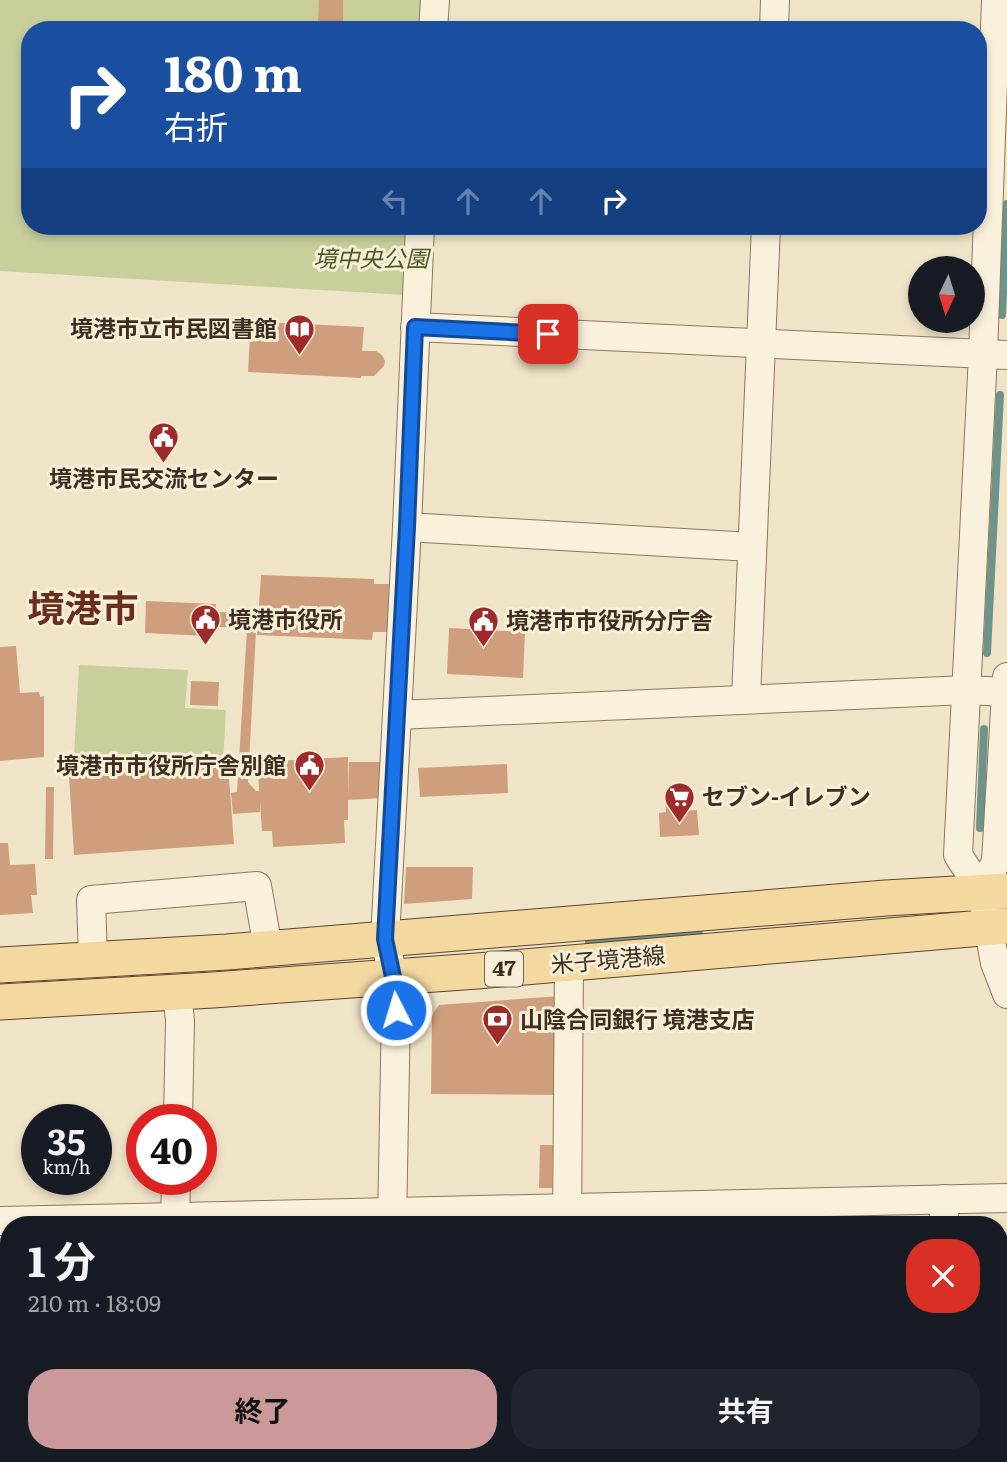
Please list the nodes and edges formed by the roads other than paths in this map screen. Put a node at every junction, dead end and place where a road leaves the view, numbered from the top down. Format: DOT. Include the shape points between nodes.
graph roads {
  1 [pos="435,0"];
  2 [pos="775,0"];
  3 [pos="996,0"];
  4 [pos="434,21"];
  5 [pos="774,21"];
  6 [pos="420,235"];
  7 [pos="766,235"];
  8 [pos="415,327"];
  9 [pos="761,345"];
  10 [pos="995,355"];
  11 [pos="407,527"];
  12 [pos="752,547"];
  13 [pos="1007,677"];
  14 [pos="967,690"];
  15 [pos="1007,692"];
  16 [pos="746,698"];
  17 [pos="397,715"];
  18 [pos="994,892"];
  19 [pos="997,927"];
  20 [pos="385,939"];
  21 [pos="268,948"];
  22 [pos="93,960"];
  23 [pos="569,963"];
  24 [pos="0,965"];
  25 [pos="393,977"];
  26 [pos="177,993"];
  27 [pos="1007,994"];
  28 [pos="0,1002"];
  29 [pos="178,1104"];
  30 [pos="176,1195"];
  31 [pos="1007,1198"];
  32 [pos="944,1212"];
  33 [pos="175,1216"];
  34 [pos="392,1216"];
  35 [pos="568,1216"];
  1 -- 4 [label="street"];
  2 -- 5 [label="street"];
  3 -- 10 [label="street"];
  6 -- 8 [label="street"];
  7 -- 9 [label="street"];
  8 -- 9 [label="street"];
  8 -- 11 [label="street"];
  9 -- 10 [label="street"];
  9 -- 12 [label="street"];
  10 -- 14 [label="street"];
  11 -- 12 [label="street"];
  11 -- 17 [label="street"];
  12 -- 16 [label="street"];
  13 -- 15 [label="street"];
  14 -- 15 [label="street"];
  14 -- 16 [label="street"];
  14 -- 18 [label="street" via="958,855"];
  15 -- 18 [label="street"];
  16 -- 17 [label="street"];
  17 -- 20 [label="street"];
  18 -- 19 [label="street"];
  18 -- 20 [label="main road, 米子境港線 / 47"];
  19 -- 23 [label="main road, 米子境港線 / 47"];
  19 -- 27 [label="street" via="995,963"];
  20 -- 21 [label="main road, 米子境港線 / 47"];
  20 -- 25 [label="street"];
  21 -- 22 [label="main road, 米子境港線 / 47"];
  21 -- 22 [label="street" via="257,886 91,900"];
  22 -- 24 [label="main road, 米子境港線 / 47"];
  23 -- 25 [label="main road, 米子境港線 / 47"];
  23 -- 35 [label="street"];
  25 -- 26 [label="main road, 米子境港線 / 47"];
  25 -- 34 [label="street"];
  26 -- 28 [label="main road, 米子境港線 / 47"];
  26 -- 29 [label="street"];
  30 -- 33 [label="street"];
  31 -- 32 [label="street"];
  32 -- 35 [label="street"];
}
